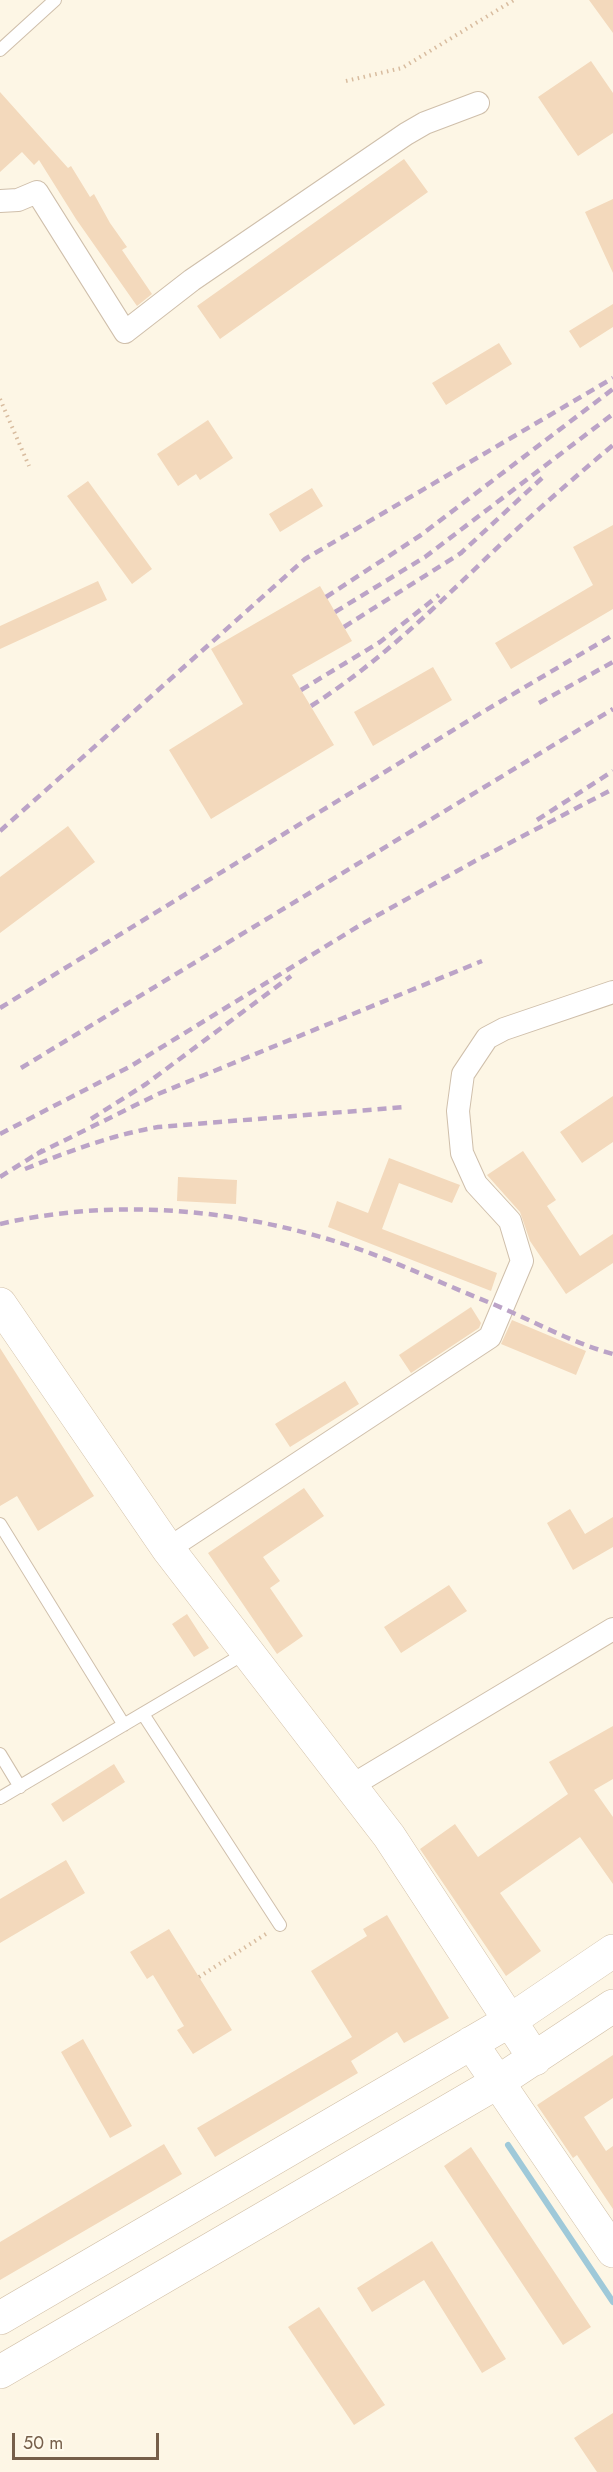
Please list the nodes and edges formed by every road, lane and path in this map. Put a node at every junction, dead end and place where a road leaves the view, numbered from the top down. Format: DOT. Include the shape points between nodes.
graph roads {
  1 [pos="55,0"];
  2 [pos="514,0"];
  3 [pos="0,50"];
  4 [pos="346,81"];
  5 [pos="478,103"];
  6 [pos="0,201"];
  7 [pos="0,399"];
  8 [pos="29,466"];
  9 [pos="613,992"];
  10 [pos="0,1304"];
  11 [pos="0,1524"];
  12 [pos="168,1549"];
  13 [pos="613,1629"];
  14 [pos="247,1652"];
  15 [pos="143,1714"];
  16 [pos="124,1725"];
  17 [pos="0,1754"];
  18 [pos="351,1786"];
  19 [pos="20,1787"];
  20 [pos="0,1798"];
  21 [pos="280,1925"];
  22 [pos="613,1951"];
  23 [pos="199,1977"];
  24 [pos="613,2006"];
  25 [pos="511,2020"];
  26 [pos="471,2043"];
  27 [pos="535,2059"];
  28 [pos="498,2082"];
  29 [pos="613,2251"];
  30 [pos="0,2318"];
  31 [pos="0,2372"];
  1 -- 3 [label="lane"];
  2 -- 4 [label="path" via="402,68"];
  5 -- 6 [label="street" via="406,134 192,280 125,332 37,192 18,200"];
  7 -- 8 [label="path"];
  9 -- 12 [label="street" via="487,1038 463,1074 458,1111 462,1153 476,1184 510,1221 522,1262 490,1337"];
  10 -- 12 [label="main road"];
  11 -- 16 [label="lane"];
  12 -- 14 [label="main road"];
  13 -- 18 [label="street"];
  14 -- 15 [label="lane"];
  14 -- 18 [label="main road"];
  15 -- 16 [label="lane"];
  15 -- 21 [label="lane"];
  16 -- 19 [label="lane"];
  17 -- 19 [label="lane"];
  18 -- 25 [label="main road" via="421,1882"];
  19 -- 20 [label="lane"];
  21 -- 23 [label="path"];
  22 -- 25 [label="main road"];
  24 -- 27 [label="main road"];
  25 -- 26 [label="main road"];
  25 -- 27 [label="main road"];
  26 -- 28 [label="main road"];
  26 -- 30 [label="main road"];
  27 -- 28 [label="main road"];
  28 -- 29 [label="main road"];
  28 -- 31 [label="main road"];
}
